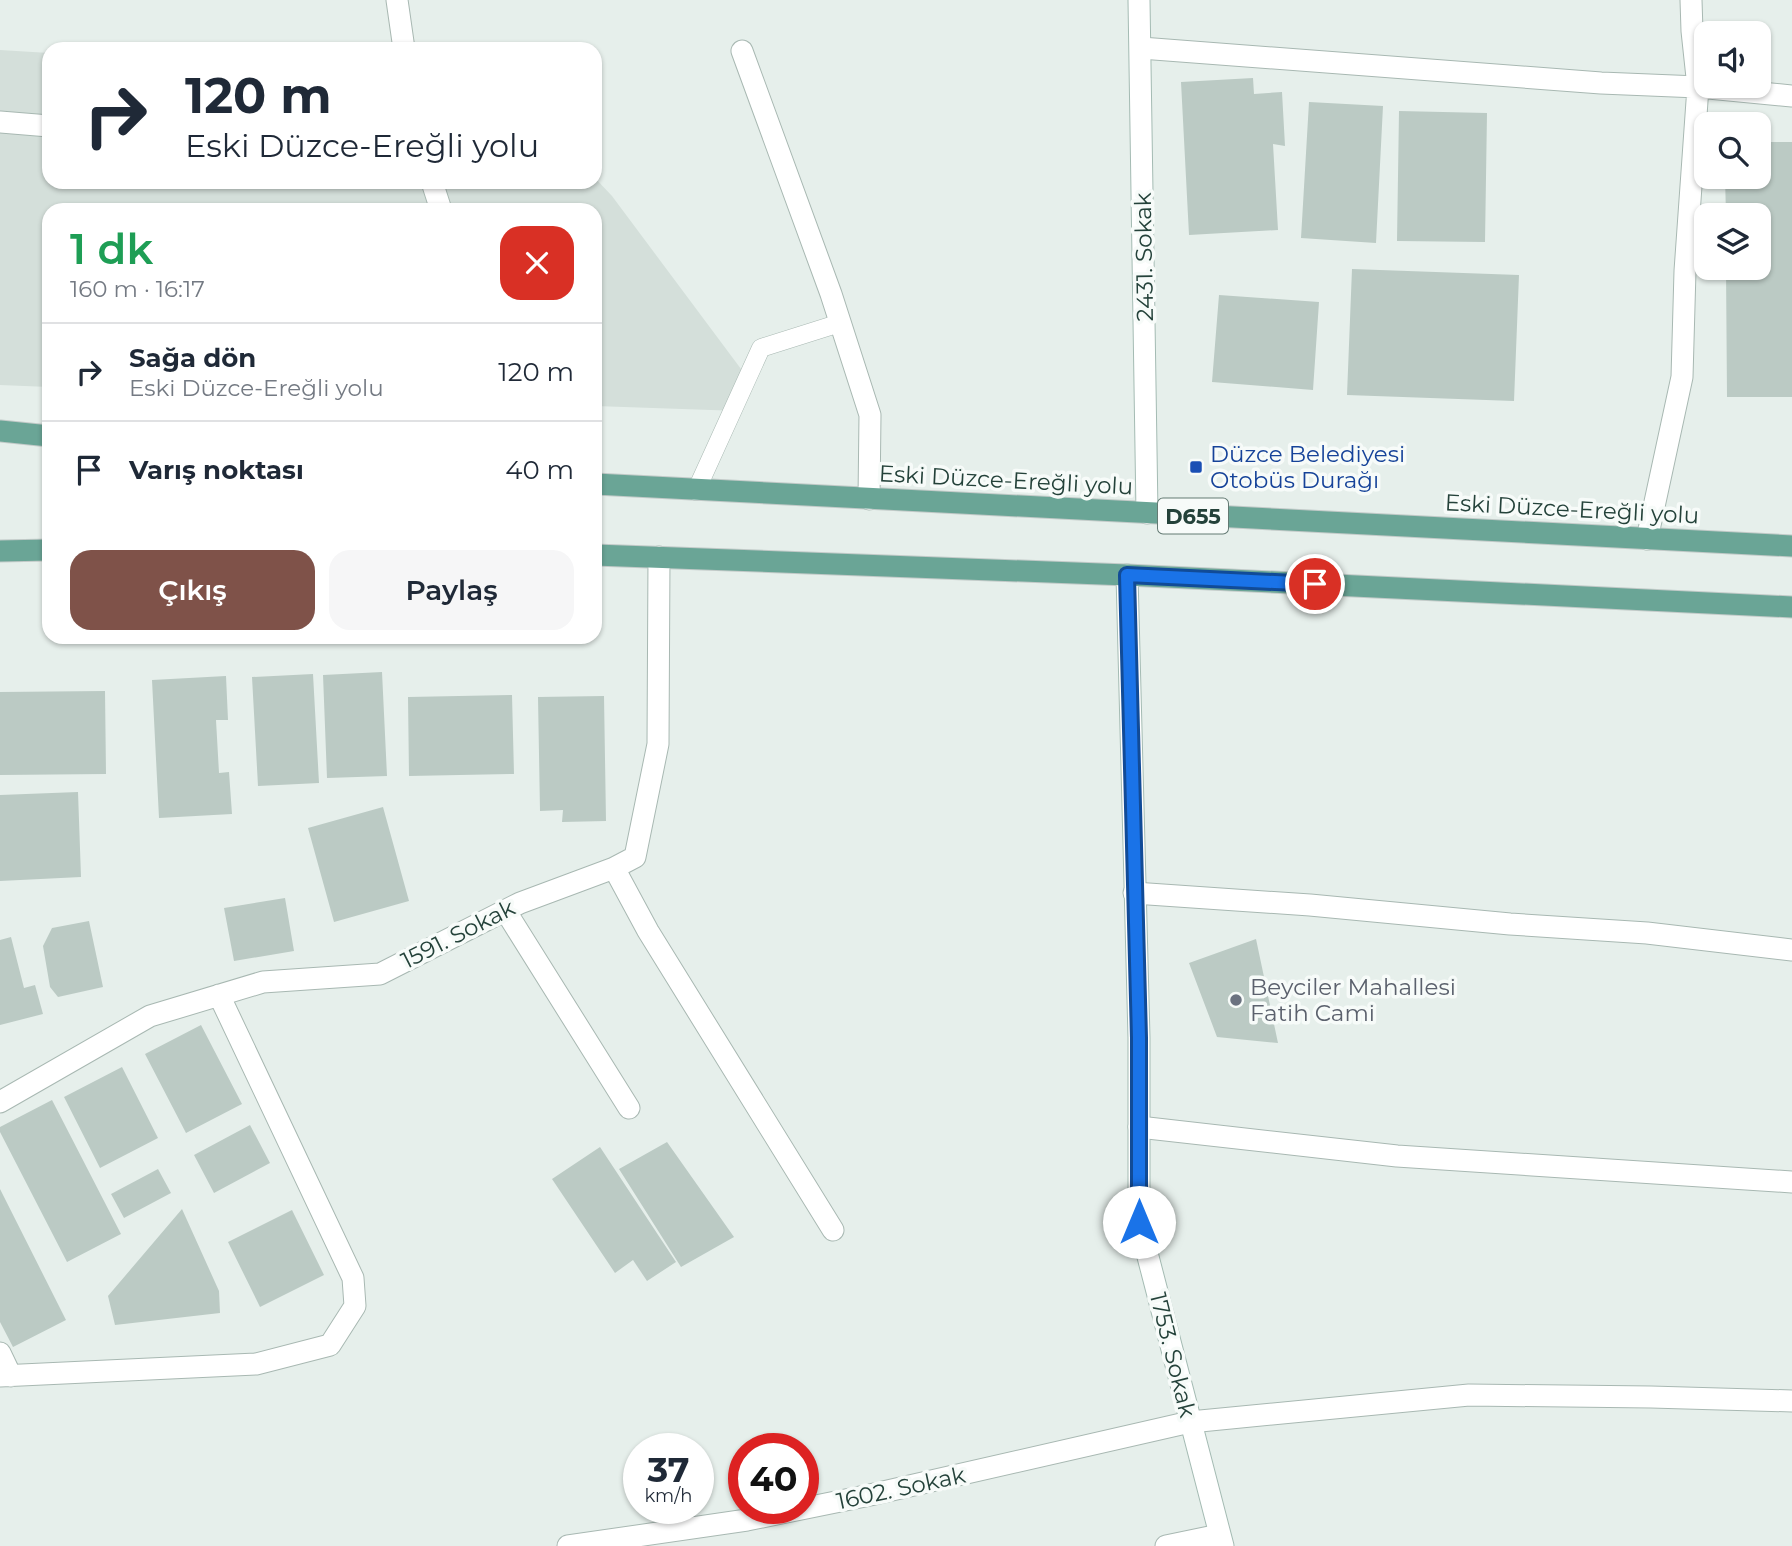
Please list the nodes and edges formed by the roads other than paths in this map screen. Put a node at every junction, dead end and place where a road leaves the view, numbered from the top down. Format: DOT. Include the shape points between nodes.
graph roads {
  1 [pos="397,0"];
  2 [pos="1139,0"];
  3 [pos="1691,0"];
  4 [pos="403,42"];
  5 [pos="1141,48"];
  6 [pos="1694,50"];
  7 [pos="742,51"];
  8 [pos="1694,87"];
  9 [pos="1771,94"];
  10 [pos="1792,96"];
  11 [pos="1697,98"];
  12 [pos="0,122"];
  13 [pos="42,125"];
  14 [pos="840,323"];
  15 [pos="0,431"];
  16 [pos="42,435"];
  17 [pos="602,484"];
  18 [pos="696,491"];
  19 [pos="869,499"];
  20 [pos="1147,513"];
  21 [pos="1647,540"];
  22 [pos="1792,546"];
  23 [pos="42,550"];
  24 [pos="0,551"];
  25 [pos="602,555"];
  26 [pos="659,557"];
  27 [pos="1127,575"];
  28 [pos="1792,607"];
  29 [pos="614,868"];
  30 [pos="1134,893"];
  31 [pos="505,910"];
  32 [pos="1792,950"];
  33 [pos="219,995"];
  34 [pos="0,1102"];
  35 [pos="629,1108"];
  36 [pos="1139,1127"];
  37 [pos="1792,1182"];
  38 [pos="833,1230"];
  39 [pos="0,1353"];
  40 [pos="5,1376"];
  41 [pos="1792,1401"];
  42 [pos="1191,1422"];
  43 [pos="1221,1541"];
  44 [pos="568,1546"];
  45 [pos="1166,1546"];
  1 -- 4 [label="street"];
  2 -- 5 [label="street, 2431. Sokak"];
  3 -- 6 [label="street"];
  5 -- 8 [label="street"];
  5 -- 20 [label="street, 2431. Sokak"];
  7 -- 14 [label="street"];
  9 -- 10 [label="street"];
  11 -- 21 [label="street" via="1685,257 1682,377"];
  12 -- 13 [label="street"];
  14 -- 18 [label="lane" via="761,348"];
  14 -- 19 [label="street" via="870,415"];
  15 -- 16 [label="main road"];
  17 -- 18 [label="main road, Eski Düzce-Ereğli yolu / D655"];
  18 -- 19 [label="main road, Eski Düzce-Ereğli yolu / D655"];
  19 -- 20 [label="main road, Eski Düzce-Ereğli yolu / D655"];
  20 -- 21 [label="main road, Eski Düzce-Ereğli yolu / D655"];
  21 -- 22 [label="main road, Eski Düzce-Ereğli yolu / D655"];
  23 -- 24 [label="main road"];
  25 -- 26 [label="main road"];
  26 -- 27 [label="main road"];
  26 -- 29 [label="street, 1591. Sokak" via="658,744 635,857"];
  27 -- 28 [label="main road"];
  27 -- 30 [label="street, 1753. Sokak"];
  29 -- 31 [label="street, 1591. Sokak"];
  29 -- 38 [label="street" via="648,931"];
  30 -- 32 [label="street" via="1647,933"];
  30 -- 36 [label="street, 1753. Sokak"];
  31 -- 33 [label="street, 1591. Sokak" via="380,974 262,982"];
  31 -- 35 [label="street"];
  33 -- 34 [label="street, 1591. Sokak" via="150,1016"];
  33 -- 40 [label="street" via="354,1278 355,1306 330,1345 256,1364"];
  36 -- 37 [label="street" via="1397,1156"];
  36 -- 42 [label="street, 1753. Sokak" via="1139,1222"];
  39 -- 40 [label="street"];
  41 -- 42 [label="street, 1602. Sokak" via="1469,1395"];
  42 -- 43 [label="street, 1753. Sokak"];
  42 -- 44 [label="street, 1602. Sokak" via="747,1520"];
  43 -- 45 [label="street"];
}
